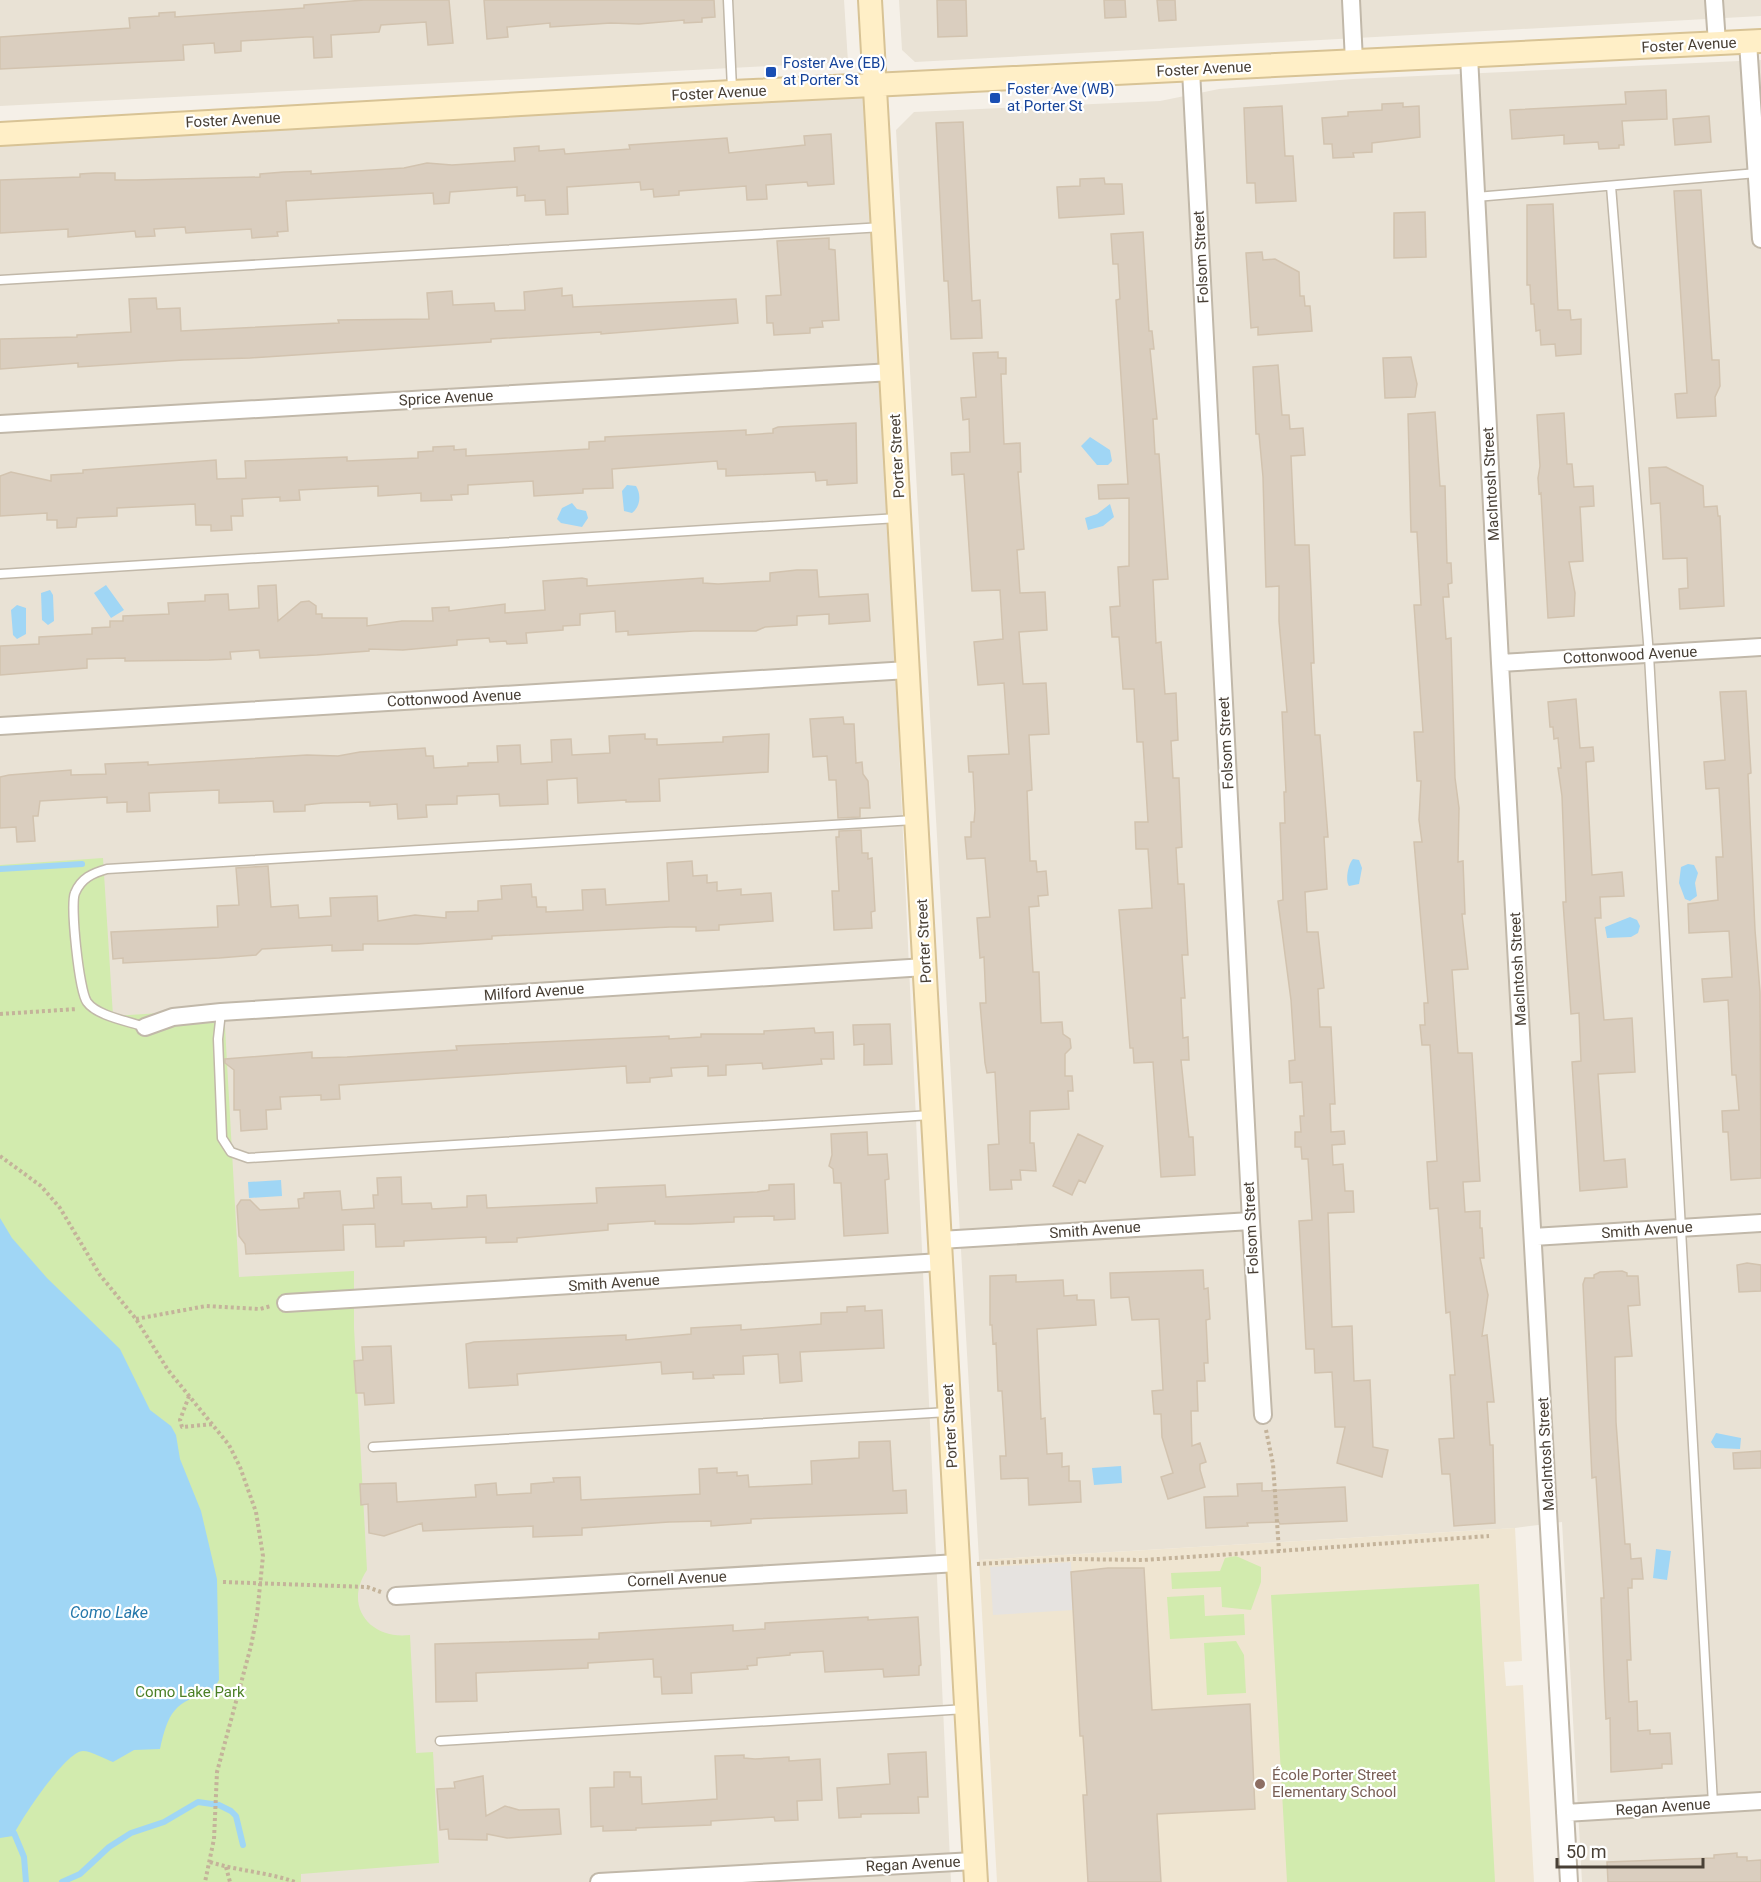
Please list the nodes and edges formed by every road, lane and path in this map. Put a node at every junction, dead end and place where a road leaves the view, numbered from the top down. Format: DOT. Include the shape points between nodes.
graph roads {
  1 [pos="728,0"];
  2 [pos="870,0"];
  3 [pos="1350,0"];
  4 [pos="1714,0"];
  5 [pos="1755,41"];
  6 [pos="1717,43"];
  7 [pos="1469,56"];
  8 [pos="1354,62"];
  9 [pos="1191,70"];
  10 [pos="876,86"];
  11 [pos="732,92"];
  12 [pos="0,134"];
  13 [pos="1757,173"];
  14 [pos="1611,186"];
  15 [pos="1476,197"];
  16 [pos="884,227"];
  17 [pos="1761,239"];
  18 [pos="0,280"];
  19 [pos="892,372"];
  20 [pos="0,424"];
  21 [pos="900,518"];
  22 [pos="0,574"];
  23 [pos="1761,647"];
  24 [pos="1649,655"];
  25 [pos="1500,663"];
  26 [pos="908,670"];
  27 [pos="0,726"];
  28 [pos="916,820"];
  29 [pos="925,967"];
  30 [pos="93,1008"];
  31 [pos="221,1012"];
  32 [pos="0,1014"];
  33 [pos="145,1027"];
  34 [pos="933,1115"];
  35 [pos="0,1156"];
  36 [pos="1251,1221"];
  37 [pos="1761,1223"];
  38 [pos="1682,1228"];
  39 [pos="1533,1237"];
  40 [pos="941,1251"];
  41 [pos="286,1303"];
  42 [pos="136,1319"];
  43 [pos="189,1396"];
  44 [pos="950,1412"];
  45 [pos="1263,1415"];
  46 [pos="214,1424"];
  47 [pos="373,1447"];
  48 [pos="1489,1536"];
  49 [pos="1279,1551"];
  50 [pos="958,1564"];
  51 [pos="223,1582"];
  52 [pos="261,1583"];
  53 [pos="396,1596"];
  54 [pos="966,1709"];
  55 [pos="440,1741"];
  56 [pos="1761,1801"];
  57 [pos="1713,1804"];
  58 [pos="1565,1814"];
  59 [pos="210,1862"];
  60 [pos="226,1868"];
  61 [pos="975,1871"];
  62 [pos="205,1882"];
  63 [pos="230,1882"];
  64 [pos="295,1882"];
  65 [pos="599,1882"];
  66 [pos="1569,1882"];
  1 -- 11 [label="lane"];
  2 -- 10 [label="street, Porter Street"];
  3 -- 8 [label="street"];
  4 -- 6 [label="street"];
  5 -- 6 [label="street, Foster Avenue"];
  5 -- 13 [label="street"];
  6 -- 7 [label="street, Foster Avenue"];
  7 -- 8 [label="street, Foster Avenue"];
  7 -- 15 [label="street, MacIntosh Street"];
  8 -- 9 [label="street, Foster Avenue"];
  9 -- 10 [label="street, Foster Avenue"];
  9 -- 36 [label="street, Folsom Street"];
  10 -- 11 [label="street, Foster Avenue"];
  10 -- 16 [label="street, Porter Street"];
  11 -- 12 [label="street, Foster Avenue"];
  13 -- 14 [label="lane"];
  13 -- 17 [label="street"];
  14 -- 15 [label="lane"];
  14 -- 24 [label="lane"];
  15 -- 25 [label="street, MacIntosh Street"];
  16 -- 18 [label="lane"];
  16 -- 19 [label="street, Porter Street"];
  19 -- 20 [label="street, Sprice Avenue"];
  19 -- 21 [label="street, Porter Street"];
  21 -- 22 [label="lane"];
  21 -- 26 [label="street, Porter Street"];
  23 -- 24 [label="street, Cottonwood Avenue"];
  24 -- 25 [label="street, Cottonwood Avenue"];
  24 -- 38 [label="lane"];
  25 -- 39 [label="street, MacIntosh Street"];
  26 -- 27 [label="street, Cottonwood Avenue"];
  26 -- 28 [label="street, Porter Street"];
  28 -- 29 [label="street, Porter Street"];
  28 -- 30 [label="lane" via="107,869 87,877 73,899 82,990"];
  29 -- 31 [label="street, Milford Avenue"];
  29 -- 34 [label="street, Porter Street"];
  30 -- 32 [label="path"];
  30 -- 33 [label="lane"];
  31 -- 33 [label="street, Milford Avenue" via="173,1017"];
  31 -- 34 [label="lane" via="218,1039 222,1138 231,1152 248,1158"];
  34 -- 40 [label="street, Porter Street"];
  35 -- 42 [label="path" via="41,1186 60,1208 99,1275"];
  36 -- 40 [label="street, Smith Avenue"];
  36 -- 45 [label="street, Folsom Street"];
  37 -- 38 [label="street, Smith Avenue"];
  38 -- 39 [label="street, Smith Avenue"];
  38 -- 57 [label="lane"];
  39 -- 58 [label="street, MacIntosh Street"];
  40 -- 41 [label="street, Smith Avenue"];
  40 -- 44 [label="street, Porter Street"];
  41 -- 42 [label="path" via="260,1309 206,1306"];
  42 -- 43 [label="path"];
  43 -- 46 [label="path"];
  43 -- 46 [label="path" via="180,1420 182,1427"];
  44 -- 47 [label="lane"];
  44 -- 50 [label="street, Porter Street"];
  45 -- 49 [label="path" via="1273,1464"];
  46 -- 52 [label="path" via="240,1467 256,1512 262,1544"];
  48 -- 49 [label="path"];
  49 -- 50 [label="path" via="1143,1560"];
  50 -- 53 [label="street, Cornell Avenue"];
  50 -- 54 [label="street, Porter Street"];
  51 -- 52 [label="path"];
  52 -- 53 [label="path" via="367,1587"];
  52 -- 59 [label="path" via="251,1646 217,1772"];
  54 -- 55 [label="lane"];
  54 -- 61 [label="street, Porter Street"];
  56 -- 57 [label="street, Regan Avenue"];
  57 -- 58 [label="street, Regan Avenue"];
  58 -- 66 [label="street, MacIntosh Street"];
  59 -- 60 [label="path"];
  59 -- 62 [label="path"];
  60 -- 63 [label="path"];
  60 -- 64 [label="path" via="268,1873"];
  61 -- 65 [label="street, Regan Avenue"];
}
